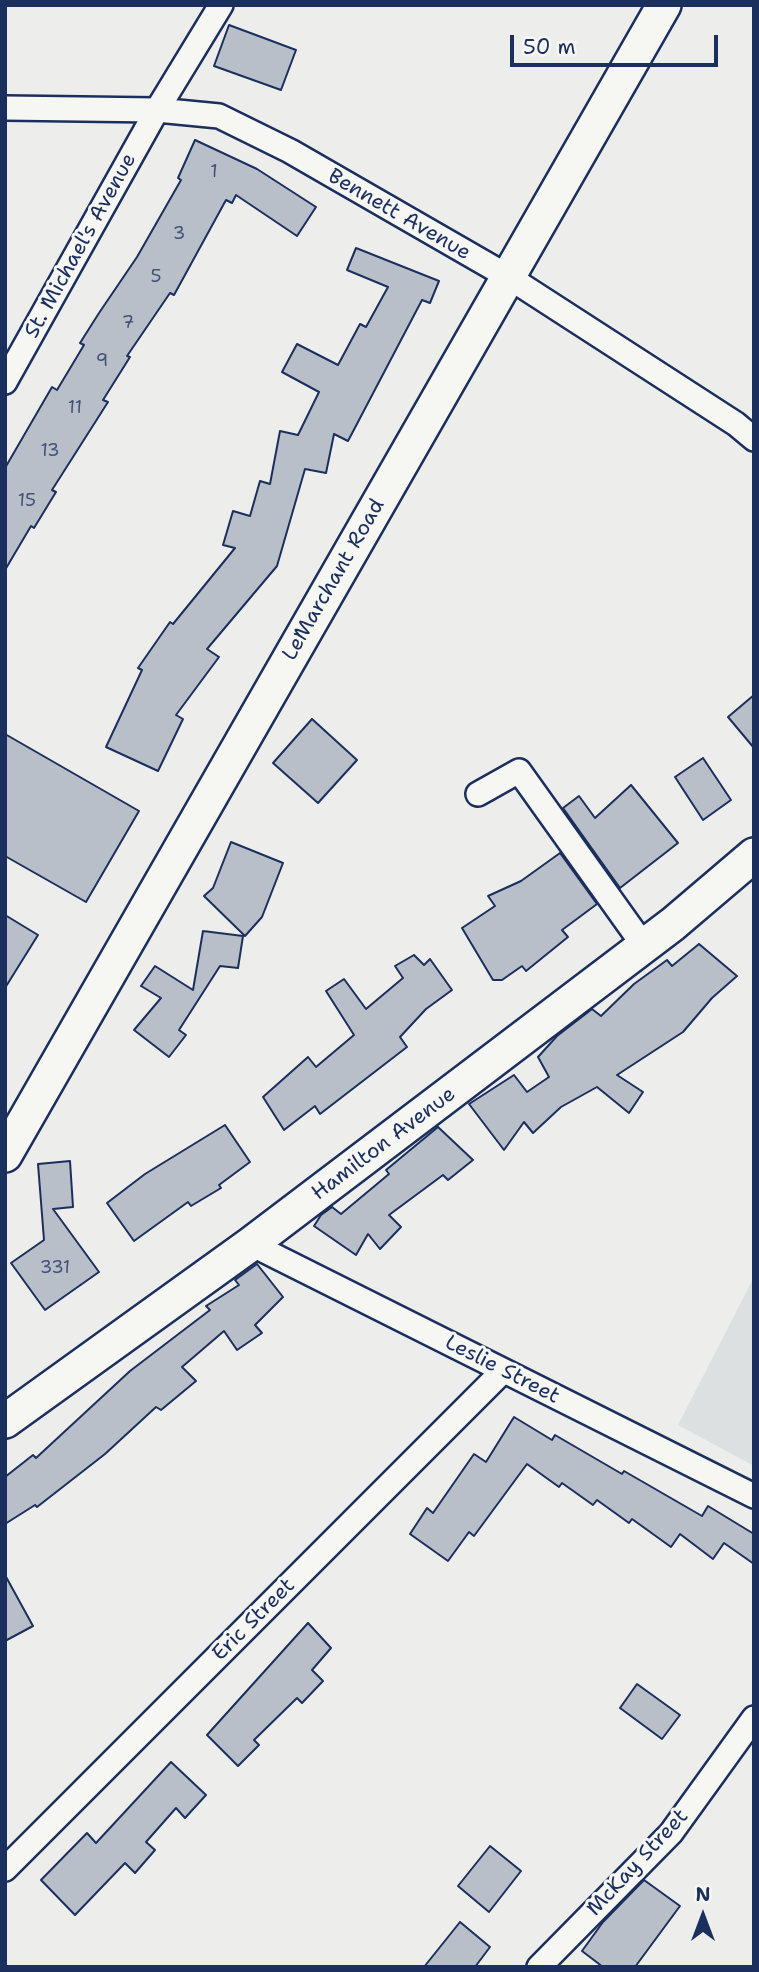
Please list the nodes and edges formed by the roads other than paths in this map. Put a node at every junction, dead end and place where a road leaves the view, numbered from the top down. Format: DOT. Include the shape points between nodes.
graph roads {
  1 [pos="221,5"];
  2 [pos="664,5"];
  3 [pos="5,108"];
  4 [pos="157,110"];
  5 [pos="507,276"];
  6 [pos="5,382"];
  7 [pos="754,439"];
  8 [pos="478,794"];
  9 [pos="754,855"];
  10 [pos="644,946"];
  11 [pos="5,1155"];
  12 [pos="251,1244"];
  13 [pos="503,1371"];
  14 [pos="5,1421"];
  15 [pos="754,1496"];
  16 [pos="754,1718"];
  17 [pos="5,1869"];
  18 [pos="539,1967"];
  1 -- 4 [label="street, St. Michael's Avenue"];
  2 -- 5 [label="main road, LeMarchant Road"];
  3 -- 4 [label="street, Bennett Avenue"];
  4 -- 5 [label="street, Bennett Avenue" via="219,116 290,151"];
  4 -- 6 [label="street, St. Michael's Avenue"];
  5 -- 7 [label="street, Bennett Avenue"];
  5 -- 11 [label="main road, LeMarchant Road"];
  8 -- 10 [label="street" via="519,771"];
  9 -- 10 [label="main road, Hamilton Avenue"];
  10 -- 12 [label="main road, Hamilton Avenue"];
  12 -- 13 [label="street, Leslie Street"];
  12 -- 14 [label="main road, Hamilton Avenue"];
  13 -- 15 [label="street, Leslie Street"];
  13 -- 17 [label="street, Eric Street"];
  16 -- 18 [label="street, McKay Street" via="671,1833"];
}
